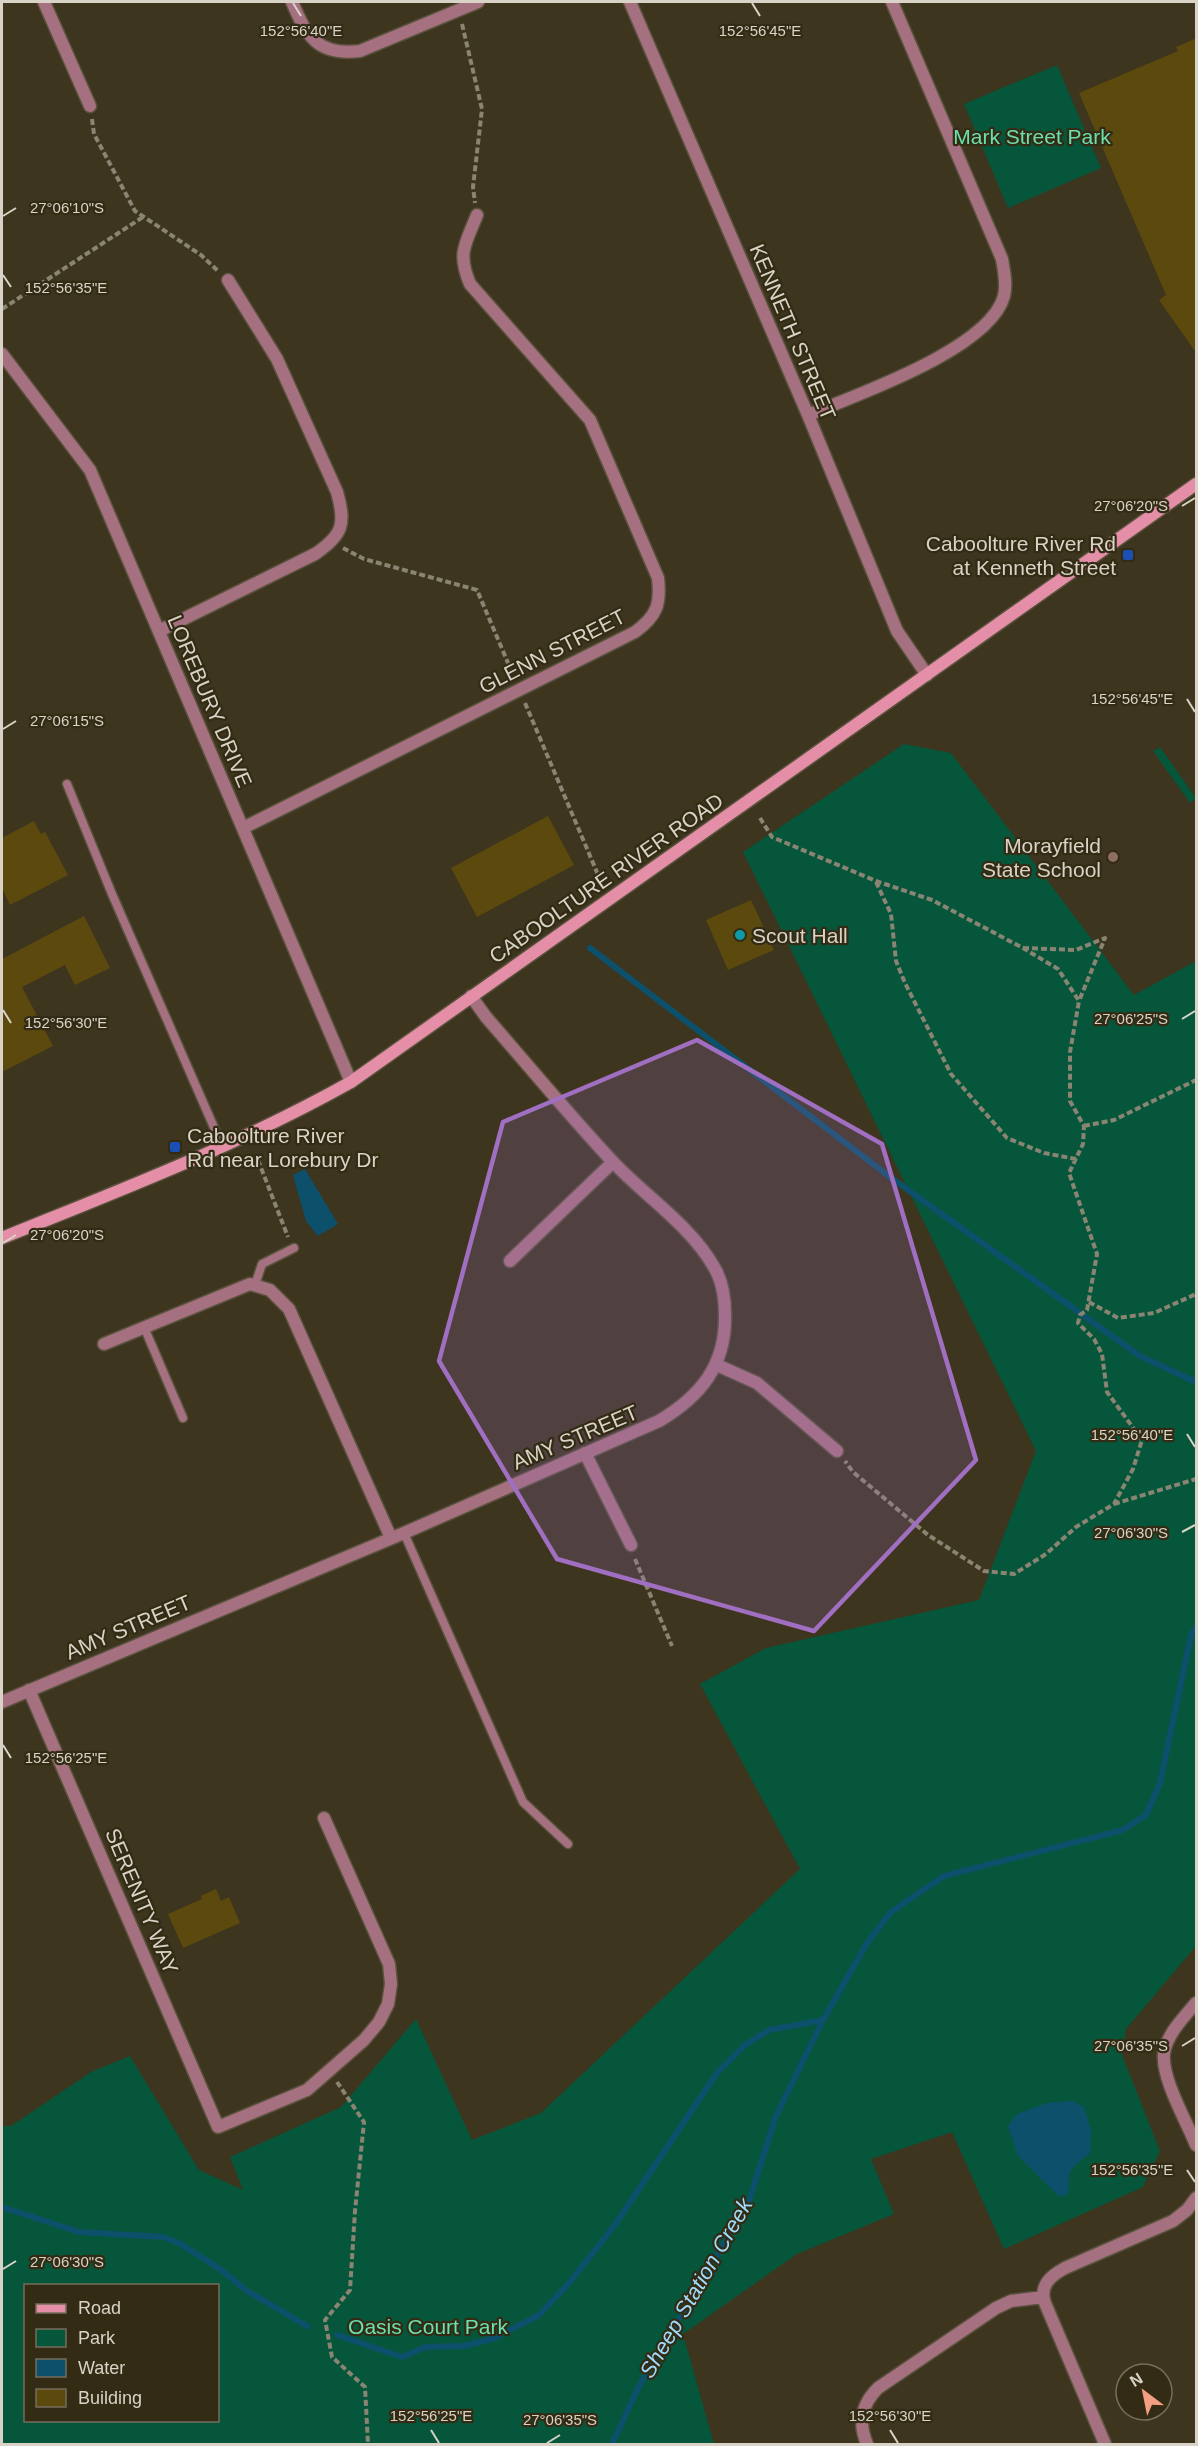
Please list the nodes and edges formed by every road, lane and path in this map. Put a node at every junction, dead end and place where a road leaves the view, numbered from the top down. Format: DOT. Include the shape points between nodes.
graph roads {
  1 [pos="44,2"];
  2 [pos="292,2"];
  3 [pos="478,2"];
  4 [pos="630,2"];
  5 [pos="892,2"];
  6 [pos="459,10"];
  7 [pos="90,106"];
  8 [pos="477,215"];
  9 [pos="143,217"];
  10 [pos="228,280"];
  11 [pos="2,309"];
  12 [pos="2,354"];
  13 [pos="808,416"];
  14 [pos="1197,484"];
  15 [pos="332,543"];
  16 [pos="159,631"];
  17 [pos="927,675"];
  18 [pos="520,690"];
  19 [pos="67,784"];
  20 [pos="760,818"];
  21 [pos="243,828"];
  22 [pos="599,877"];
  23 [pos="876,881"];
  24 [pos="1023,948"];
  25 [pos="471,996"];
  26 [pos="1079,1001"];
  27 [pos="1197,1080"];
  28 [pos="351,1082"];
  29 [pos="1084,1126"];
  30 [pos="223,1148"];
  31 [pos="1076,1159"];
  32 [pos="258,1160"];
  33 [pos="613,1162"];
  34 [pos="2,1238"];
  35 [pos="294,1248"];
  36 [pos="284,1253"];
  37 [pos="510,1261"];
  38 [pos="255,1285"];
  39 [pos="1197,1294"];
  40 [pos="1089,1302"];
  41 [pos="144,1327"];
  42 [pos="104,1344"];
  43 [pos="717,1365"];
  44 [pos="183,1418"];
  45 [pos="837,1451"];
  46 [pos="585,1453"];
  47 [pos="1197,1479"];
  48 [pos="1114,1504"];
  49 [pos="404,1533"];
  50 [pos="391,1538"];
  51 [pos="631,1545"];
  52 [pos="672,1646"];
  53 [pos="29,1690"];
  54 [pos="2,1701"];
  55 [pos="324,1818"];
  56 [pos="568,1844"];
  57 [pos="1197,2003"];
  58 [pos="330,2071"];
  59 [pos="1197,2145"];
  60 [pos="1195,2204"];
  61 [pos="1043,2291"];
  62 [pos="368,2445"];
  63 [pos="867,2445"];
  64 [pos="1105,2445"];
  1 -- 7 [label="street"];
  2 -- 6 [label="street" via="303,27 315,41 330,51 345,53 360,51"];
  3 -- 6 [label="street"];
  4 -- 13 [label="street, KENNETH STREET"];
  5 -- 13 [label="street" via="1002,259 1006,277 1004,297 991,319 936,360"];
  6 -- 8 [label="path" via="482,109 473,187"];
  7 -- 9 [label="path" via="94,134 135,211"];
  8 -- 18 [label="street, GLENN STREET" via="464,247 462,265 470,284 590,420 658,578 660,593 650,621 636,632"];
  9 -- 10 [label="path" via="201,255"];
  9 -- 11 [label="path"];
  10 -- 15 [label="street" via="277,359 338,492 343,512 341,527"];
  12 -- 16 [label="street, LOREBURY DRIVE" via="90,470"];
  13 -- 17 [label="street, KENNETH STREET" via="897,631"];
  14 -- 17 [label="main road, CABOOLTURE RIVER ROAD"];
  15 -- 16 [label="street"];
  15 -- 18 [label="path" via="364,559 477,590"];
  16 -- 21 [label="street, LOREBURY DRIVE"];
  17 -- 25 [label="main road, CABOOLTURE RIVER ROAD"];
  18 -- 21 [label="street, GLENN STREET"];
  18 -- 22 [label="path"];
  19 -- 30 [label="lane"];
  20 -- 23 [label="path" via="772,837"];
  21 -- 28 [label="street, LOREBURY DRIVE"];
  23 -- 24 [label="path" via="932,900"];
  23 -- 31 [label="path" via="891,914 896,961 951,1074 1007,1138 1044,1154"];
  24 -- 26 [label="path" via="1058,969"];
  24 -- 26 [label="path" via="1076,950 1105,938"];
  25 -- 28 [label="main road, CABOOLTURE RIVER ROAD"];
  25 -- 33 [label="street, AMY STREET"];
  26 -- 29 [label="path" via="1070,1052 1070,1101"];
  27 -- 29 [label="path" via="1114,1120"];
  28 -- 30 [label="main road, CABOOLTURE RIVER ROAD"];
  29 -- 31 [label="path" via="1083,1144"];
  30 -- 34 [label="main road, CABOOLTURE RIVER ROAD"];
  31 -- 40 [label="path" via="1069,1173 1097,1254"];
  32 -- 36 [label="path" via="289,1237 282,1245"];
  33 -- 37 [label="street"];
  33 -- 43 [label="street, AMY STREET" via="692,1239 714,1267 725,1294 724,1347"];
  35 -- 36 [label="lane"];
  36 -- 38 [label="lane" via="262,1264"];
  38 -- 41 [label="street"];
  38 -- 50 [label="street" via="270,1290 289,1309"];
  39 -- 40 [label="path" via="1154,1313 1118,1318"];
  40 -- 48 [label="path" via="1078,1323 1102,1354 1107,1392 1142,1440 1133,1469"];
  41 -- 42 [label="street"];
  41 -- 44 [label="lane"];
  43 -- 45 [label="street" via="757,1383"];
  43 -- 46 [label="street, AMY STREET" via="693,1397 677,1410"];
  45 -- 48 [label="path" via="853,1472 928,1535 984,1571 1014,1574"];
  46 -- 49 [label="street, AMY STREET"];
  46 -- 51 [label="street"];
  47 -- 48 [label="path"];
  49 -- 50 [label="street, AMY STREET"];
  49 -- 56 [label="lane" via="523,1802"];
  50 -- 53 [label="street, AMY STREET"];
  51 -- 52 [label="path"];
  53 -- 54 [label="street, AMY STREET"];
  53 -- 58 [label="street, SERENITY WAY" via="218,2127 307,2090"];
  55 -- 58 [label="street" via="389,1964 391,1984 388,2004 379,2022"];
  57 -- 59 [label="street" via="1173,2033 1164,2054 1165,2068"];
  58 -- 62 [label="path" via="364,2122 350,2290 324,2320 332,2357 365,2387"];
  60 -- 61 [label="street" via="1173,2221 1055,2273"];
  61 -- 63 [label="street" via="996,2308 878,2388 867,2398 862,2415"];
  61 -- 64 [label="street"];
}
